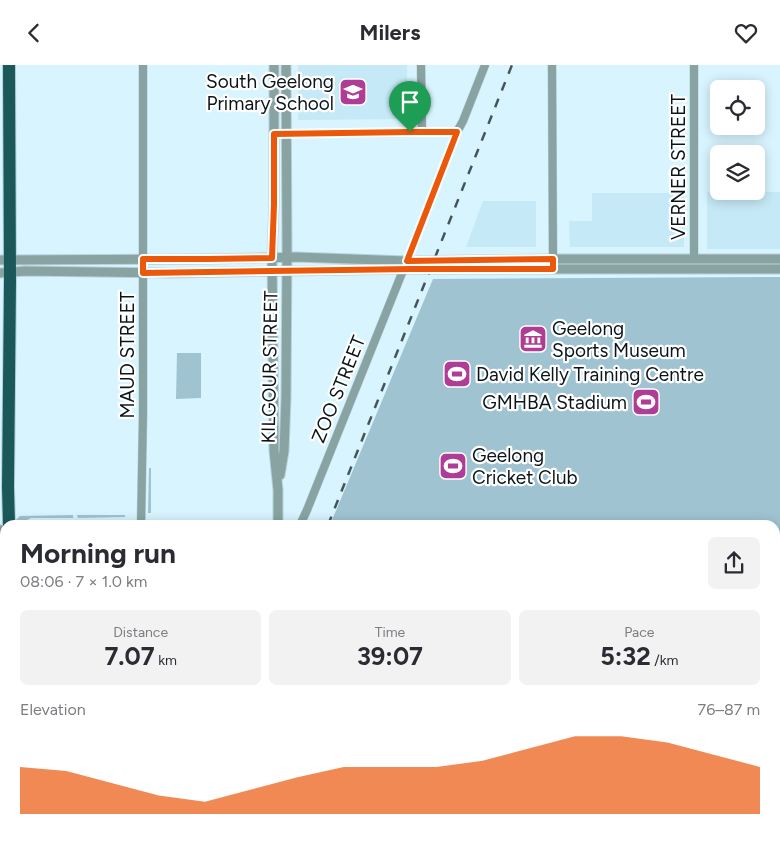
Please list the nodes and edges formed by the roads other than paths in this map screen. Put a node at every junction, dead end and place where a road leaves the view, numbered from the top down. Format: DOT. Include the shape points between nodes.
graph roads {
  1 [pos="9,65"];
  2 [pos="143,65"];
  3 [pos="274,65"];
  4 [pos="286,65"];
  5 [pos="422,65"];
  6 [pos="485,65"];
  7 [pos="552,65"];
  8 [pos="694,65"];
  9 [pos="422,132"];
  10 [pos="457,132"];
  11 [pos="286,133"];
  12 [pos="274,134"];
  13 [pos="272,258"];
  14 [pos="286,258"];
  15 [pos="143,259"];
  16 [pos="553,259"];
  17 [pos="694,259"];
  18 [pos="780,259"];
  19 [pos="407,261"];
  20 [pos="5,266"];
  21 [pos="553,269"];
  22 [pos="694,269"];
  23 [pos="780,269"];
  24 [pos="403,270"];
  25 [pos="273,271"];
  26 [pos="286,271"];
  27 [pos="143,273"];
  28 [pos="274,331"];
  29 [pos="285,332"];
  30 [pos="274,397"];
  31 [pos="286,398"];
  32 [pos="278,490"];
  33 [pos="9,520"];
  34 [pos="141,520"];
  35 [pos="278,520"];
  36 [pos="301,520"];
  1 -- 20 [label="highway"];
  2 -- 15 [label="street, MAUD STREET"];
  3 -- 12 [label="street, KILGOUR STREET"];
  4 -- 11 [label="street, KILGOUR STREET"];
  5 -- 9 [label="street"];
  6 -- 10 [label="street, ZOO STREET"];
  7 -- 16 [label="street"];
  8 -- 17 [label="street, VERNER STREET"];
  9 -- 10 [label="street"];
  9 -- 11 [label="street"];
  10 -- 19 [label="street, ZOO STREET"];
  11 -- 12 [label="street"];
  11 -- 14 [label="street, KILGOUR STREET"];
  12 -- 13 [label="street, KILGOUR STREET"];
  13 -- 14 [label="street"];
  13 -- 15 [label="street"];
  13 -- 25 [label="street, KILGOUR STREET"];
  14 -- 19 [label="street"];
  14 -- 26 [label="street, KILGOUR STREET"];
  15 -- 20 [label="street"];
  15 -- 27 [label="street, MAUD STREET"];
  16 -- 17 [label="street"];
  16 -- 19 [label="street"];
  16 -- 21 [label="street"];
  17 -- 18 [label="street"];
  17 -- 22 [label="street, VERNER STREET"];
  19 -- 24 [label="street, ZOO STREET"];
  20 -- 27 [label="street"];
  20 -- 33 [label="highway"];
  21 -- 22 [label="street"];
  21 -- 24 [label="street"];
  22 -- 23 [label="street"];
  24 -- 26 [label="street"];
  24 -- 36 [label="street, ZOO STREET"];
  25 -- 26 [label="street"];
  25 -- 27 [label="street"];
  25 -- 28 [label="street, KILGOUR STREET"];
  26 -- 29 [label="street, KILGOUR STREET"];
  27 -- 34 [label="street, MAUD STREET"];
  28 -- 29 [label="street"];
  28 -- 30 [label="street, KILGOUR STREET"];
  29 -- 31 [label="street, KILGOUR STREET"];
  30 -- 31 [label="street"];
  30 -- 32 [label="street, KILGOUR STREET"];
  31 -- 32 [label="street, KILGOUR STREET" via="284,451"];
  32 -- 35 [label="street, KILGOUR STREET"];
}
